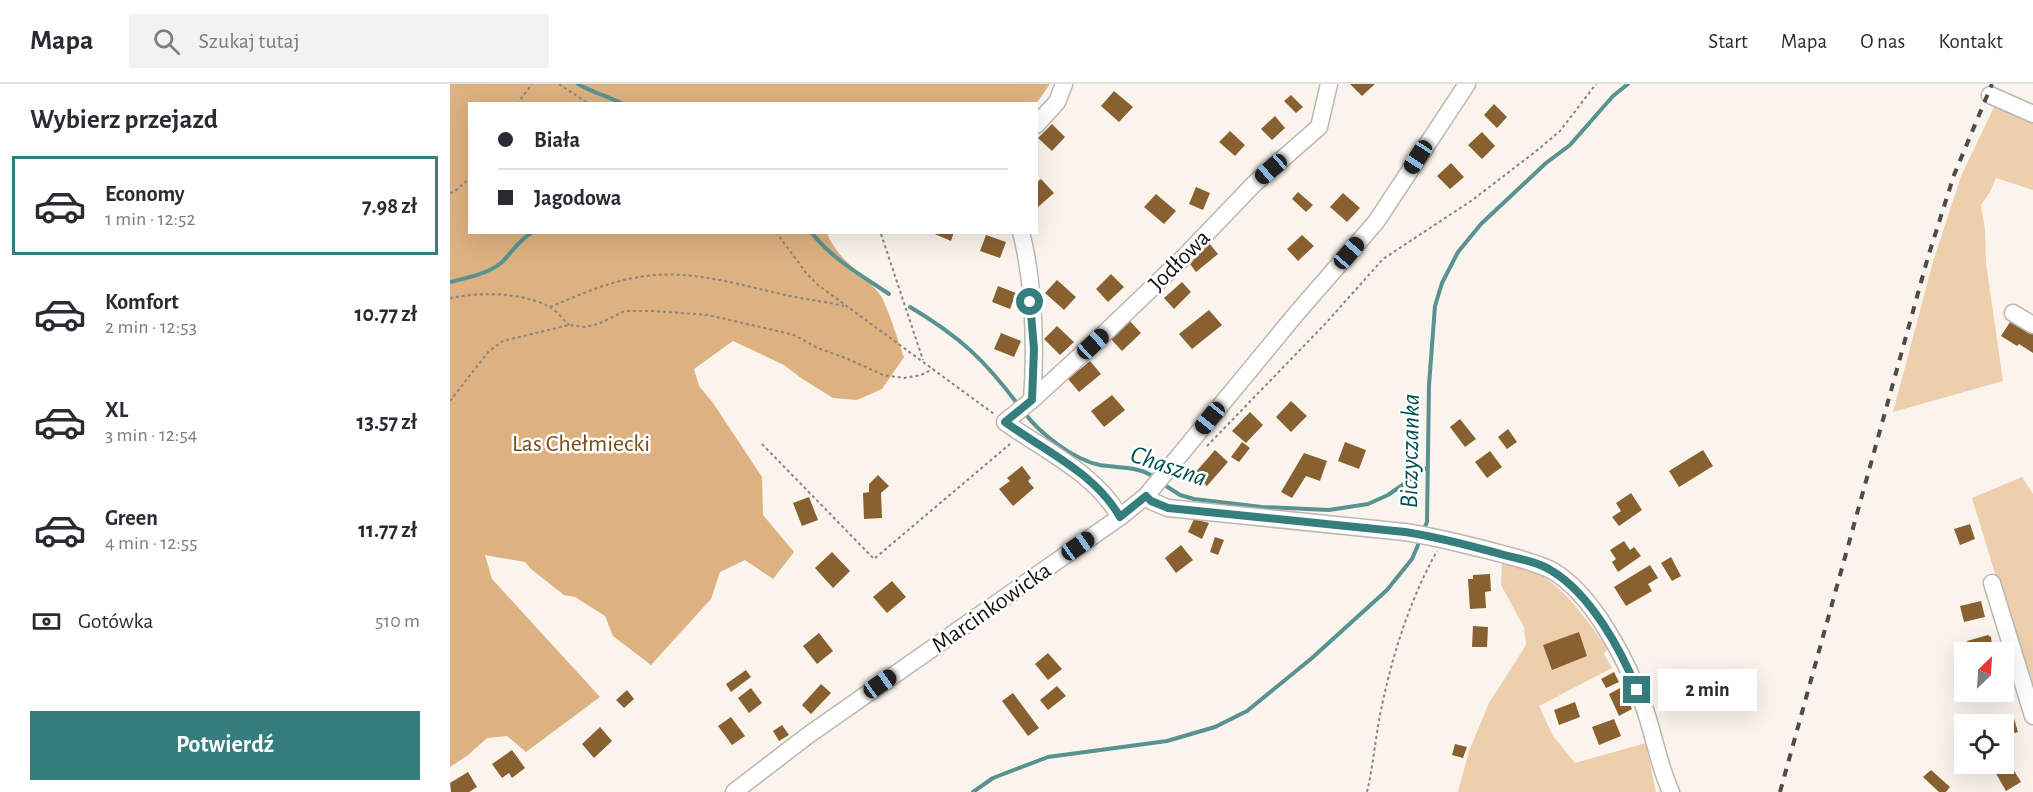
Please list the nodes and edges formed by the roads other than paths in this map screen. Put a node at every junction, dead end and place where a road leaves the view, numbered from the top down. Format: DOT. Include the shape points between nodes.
graph roads {
  1 [pos="1064,84"];
  2 [pos="1329,84"];
  3 [pos="1467,84"];
  4 [pos="1990,95"];
  5 [pos="2033,114"];
  6 [pos="1038,123"];
  7 [pos="1022,234"];
  8 [pos="2013,313"];
  9 [pos="2033,325"];
  10 [pos="1019,410"];
  11 [pos="1154,486"];
  12 [pos="1120,517"];
  13 [pos="1992,583"];
  14 [pos="2033,716"];
  15 [pos="734,792"];
  16 [pos="1671,792"];
  1 -- 6 [label="street" via="1057,102"];
  2 -- 10 [label="street, Jodłowa" via="1319,127 1255,183 1183,258"];
  3 -- 11 [label="street, Marcinkowicka" via="1376,222"];
  4 -- 5 [label="street"];
  7 -- 10 [label="street" via="1027,255 1034,349"];
  8 -- 9 [label="street"];
  10 -- 12 [label="street" via="1022,434 1090,479"];
  11 -- 12 [label="street, Marcinkowicka"];
  11 -- 16 [label="street" via="1151,501 1168,508 1443,538 1552,571 1599,618 1624,657"];
  12 -- 15 [label="street, Marcinkowicka" via="807,736"];
  13 -- 14 [label="street"];
}
